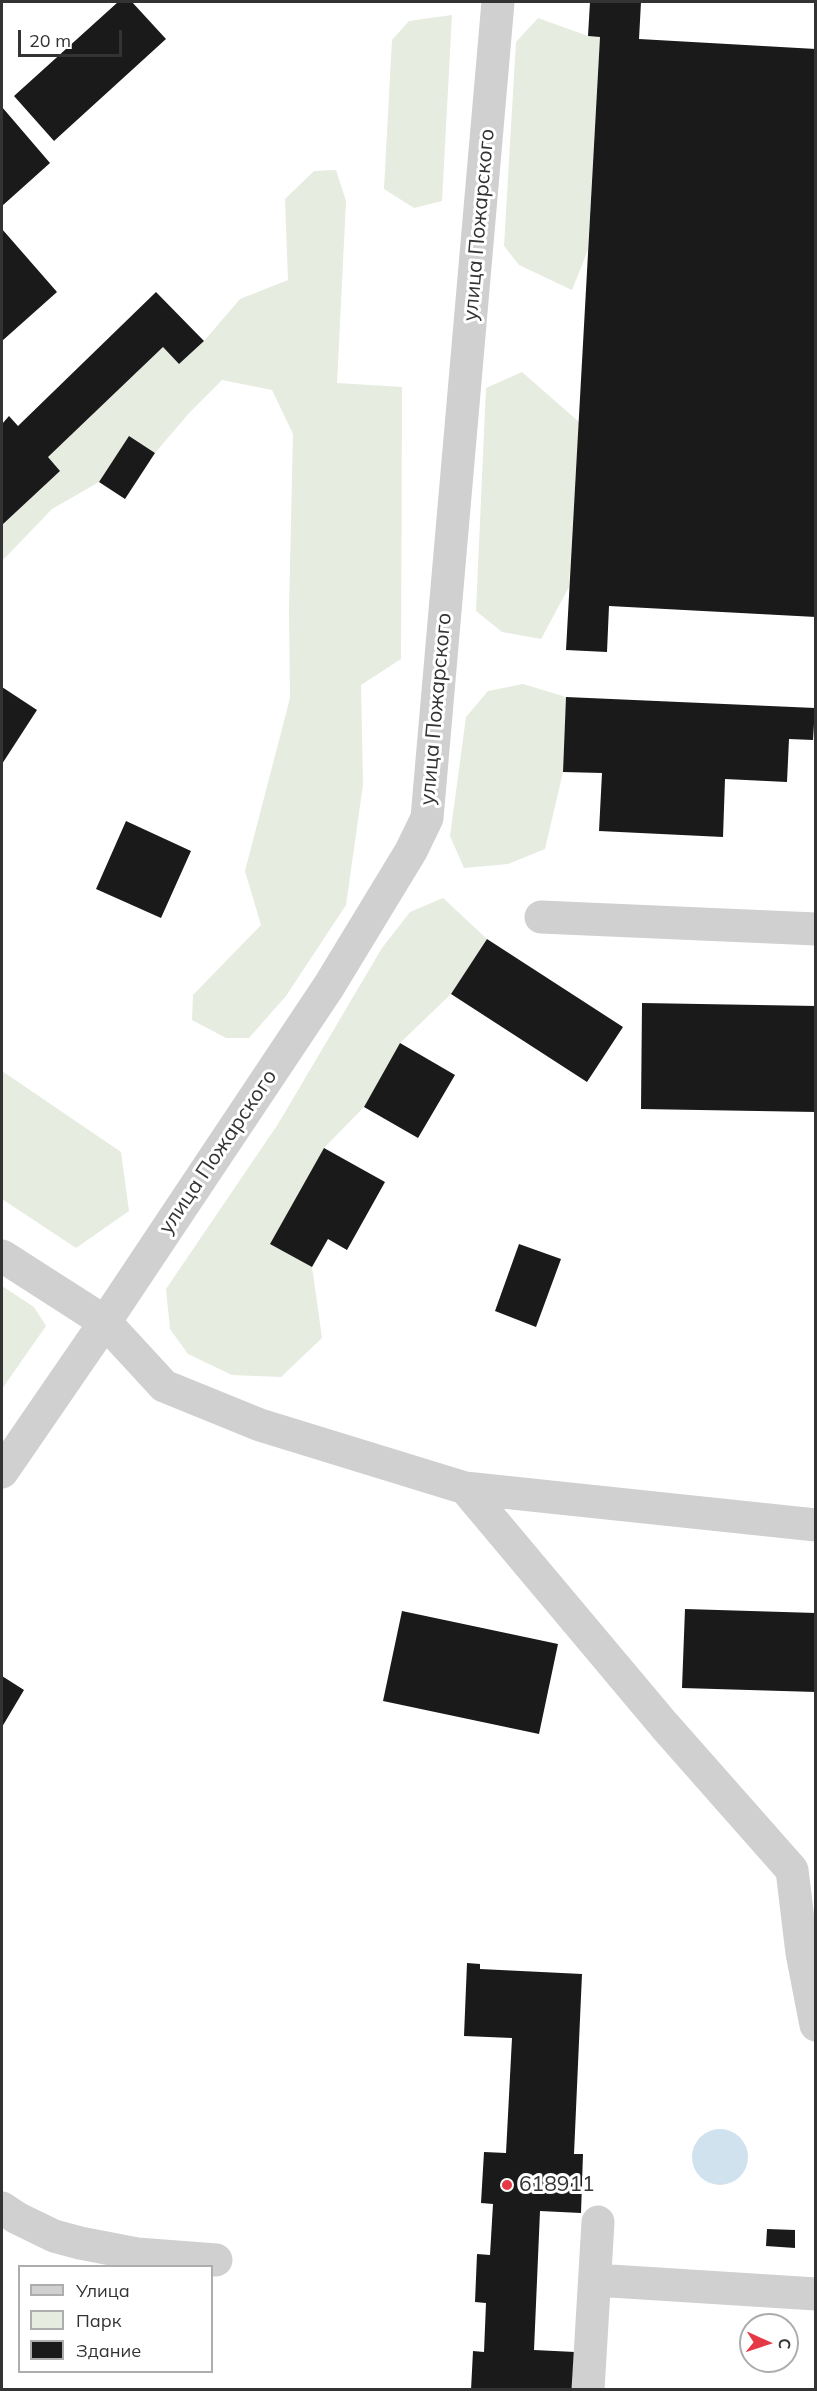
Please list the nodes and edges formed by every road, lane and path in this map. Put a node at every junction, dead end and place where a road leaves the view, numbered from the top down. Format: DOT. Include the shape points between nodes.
graph roads {
  1 [pos="498,2"];
  2 [pos="541,916"];
  3 [pos="816,929"];
  4 [pos="2,1256"];
  5 [pos="105,1322"];
  6 [pos="2,1472"];
  7 [pos="465,1488"];
  8 [pos="816,1525"];
  9 [pos="804,1874"];
  10 [pos="816,2025"];
  11 [pos="2,2208"];
  12 [pos="598,2222"];
  13 [pos="216,2260"];
  14 [pos="595,2280"];
  15 [pos="816,2294"];
  16 [pos="588,2390"];
  1 -- 5 [label="street, улица Пожарского" via="427,818 329,986"];
  2 -- 3 [label="street"];
  4 -- 5 [label="street"];
  5 -- 6 [label="street, улица Пожарского"];
  5 -- 7 [label="street" via="164,1386 260,1425"];
  7 -- 8 [label="street"];
  7 -- 9 [label="street" via="664,1725"];
  9 -- 10 [label="street" via="802,1953"];
  11 -- 13 [label="street" via="54,2236 80,2243 137,2254"];
  12 -- 14 [label="street"];
  14 -- 15 [label="street"];
  14 -- 16 [label="street"];
}
